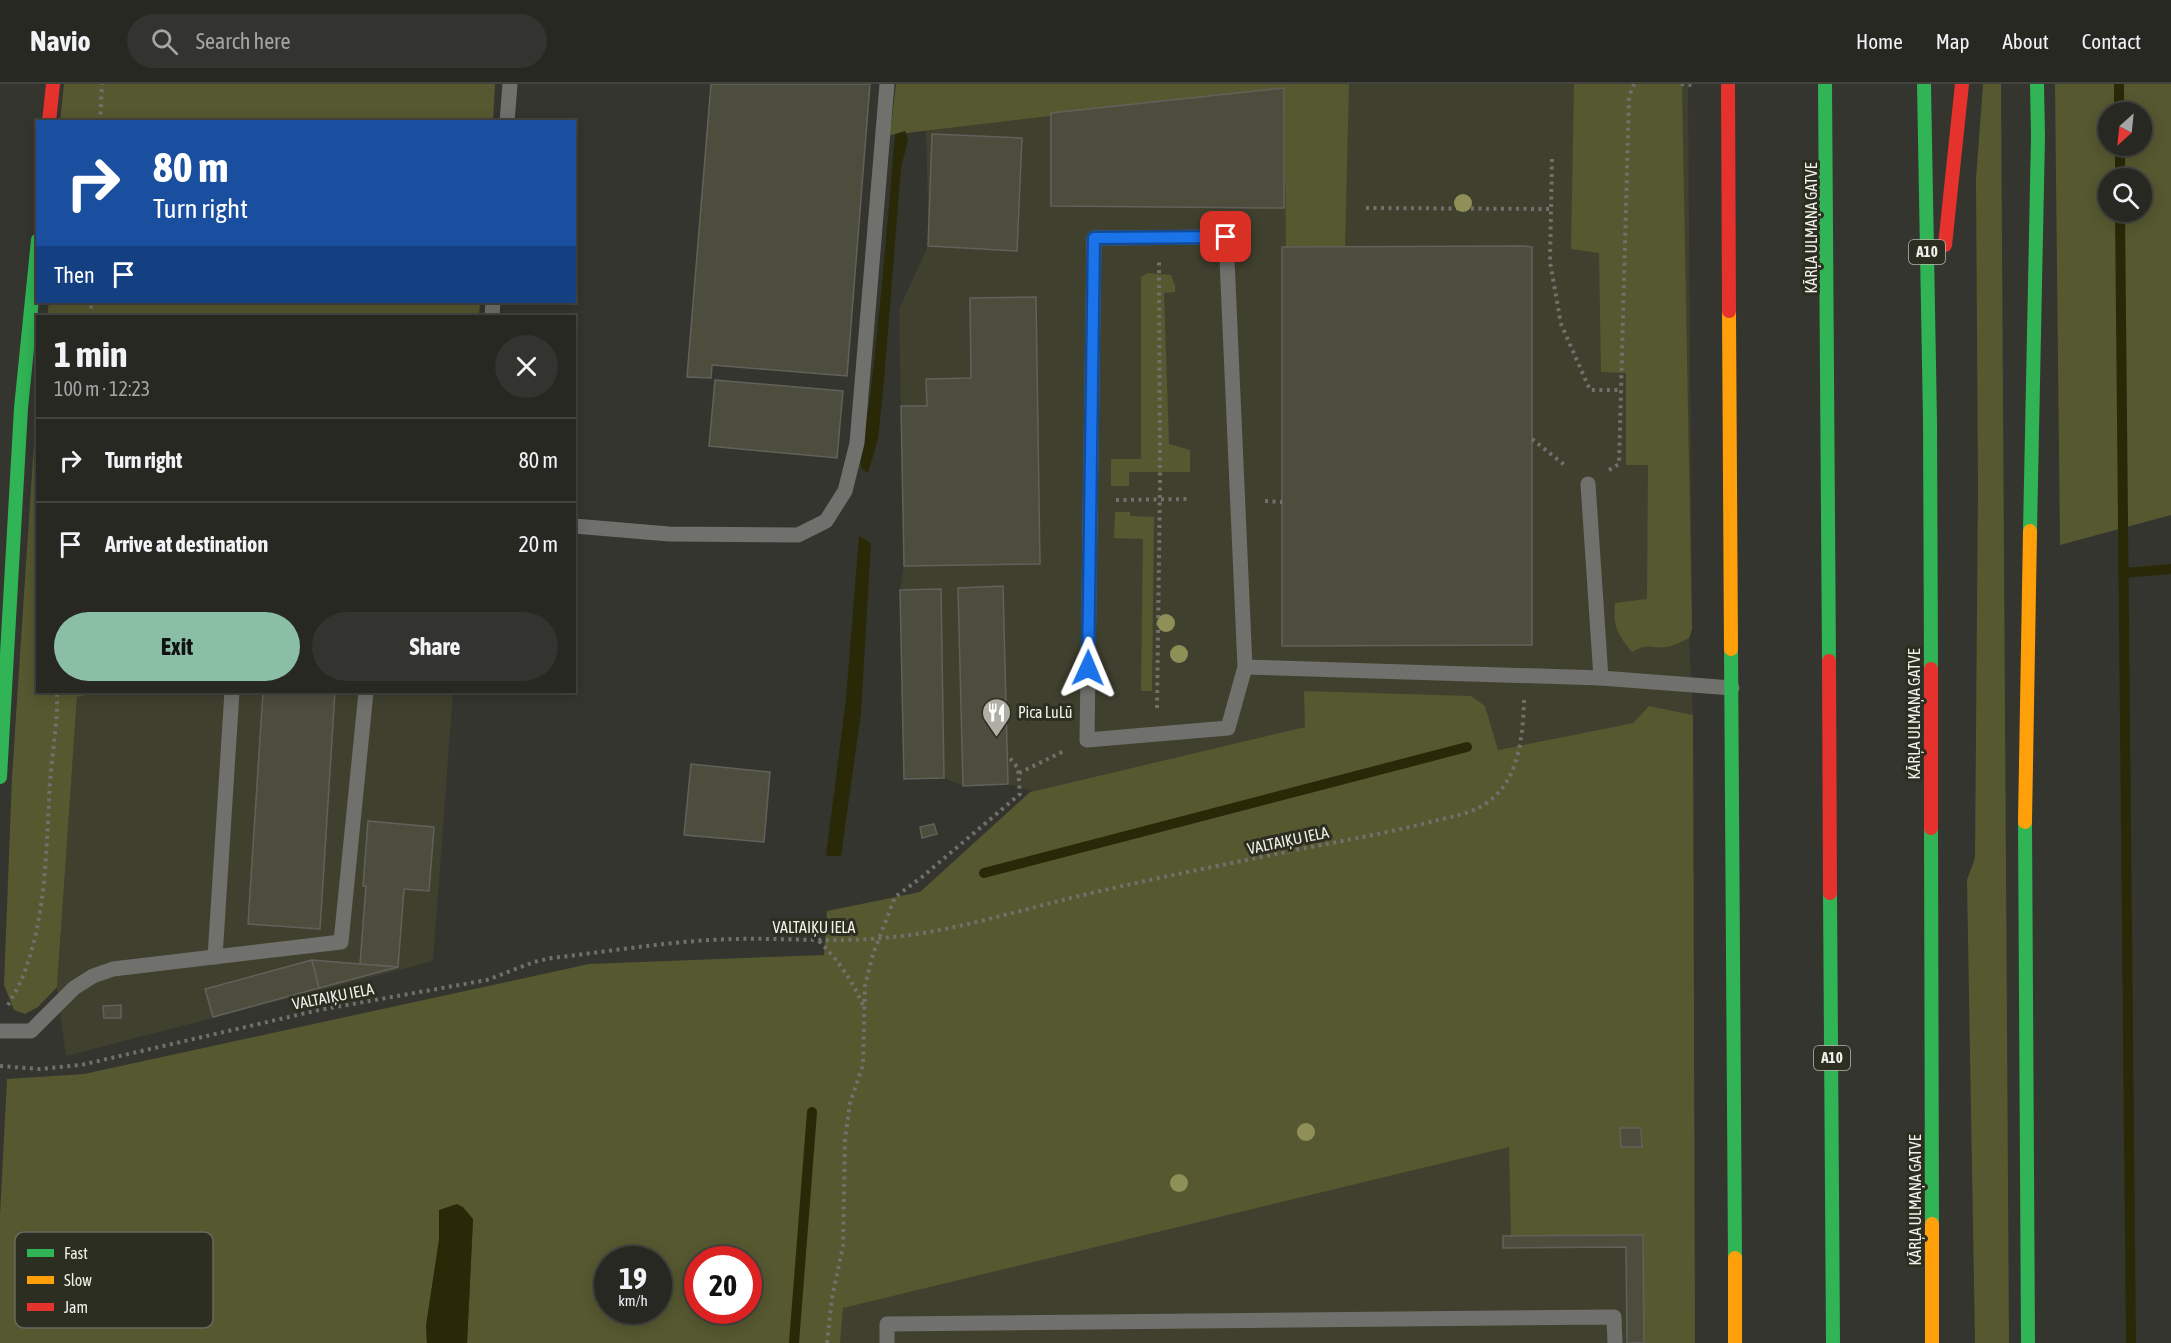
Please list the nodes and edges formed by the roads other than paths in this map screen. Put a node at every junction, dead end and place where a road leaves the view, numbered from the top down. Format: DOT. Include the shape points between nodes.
graph roads {
  1 [pos="53,84"];
  2 [pos="510,84"];
  3 [pos="888,84"];
  4 [pos="1728,84"];
  5 [pos="1817,84"];
  6 [pos="1825,84"];
  7 [pos="1924,84"];
  8 [pos="1962,84"];
  9 [pos="2037,84"];
  10 [pos="49,120"];
  11 [pos="507,120"];
  12 [pos="1827,153"];
  13 [pos="1944,257"];
  14 [pos="36,260"];
  15 [pos="1941,292"];
  16 [pos="1930,420"];
  17 [pos="1588,484"];
  18 [pos="576,526"];
  19 [pos="1245,667"];
  20 [pos="1601,678"];
  21 [pos="1732,688"];
  22 [pos="232,693"];
  23 [pos="366,693"];
  24 [pos="0,777"];
  25 [pos="215,957"];
  26 [pos="0,1031"];
  27 [pos="887,1343"];
  28 [pos="1615,1343"];
  29 [pos="1735,1343"];
  30 [pos="1833,1343"];
  31 [pos="1932,1343"];
  32 [pos="2028,1343"];
  1 -- 10 [label="main road"];
  2 -- 11 [label="lane"];
  3 -- 18 [label="lane" via="857,443 845,490 826,521 798,535 766,536 669,534"];
  4 -- 21 [label="main road"];
  5 -- 12 [label="main road"];
  6 -- 12 [label="main road, KĀRĻA ULMAŅA GATVE / A10"];
  7 -- 16 [label="main road, KĀRĻA ULMAŅA GATVE / A10"];
  8 -- 13 [label="main road"];
  9 -- 32 [label="main road" via="2025,811"];
  12 -- 30 [label="main road, KĀRĻA ULMAŅA GATVE / A10"];
  14 -- 24 [label="main road" via="21,408"];
  15 -- 16 [label="main road"];
  16 -- 31 [label="main road, KĀRĻA ULMAŅA GATVE / A10"];
  17 -- 20 [label="lane"];
  19 -- 19 [label="lane" via="1228,728 1087,740 1094,238 1226,237"];
  19 -- 20 [label="lane"];
  20 -- 21 [label="lane"];
  21 -- 29 [label="main road"];
  22 -- 25 [label="lane"];
  23 -- 25 [label="lane" via="341,942"];
  25 -- 26 [label="lane" via="113,969 74,988 31,1031"];
  27 -- 28 [label="lane" via="887,1324 1614,1317"];
}
